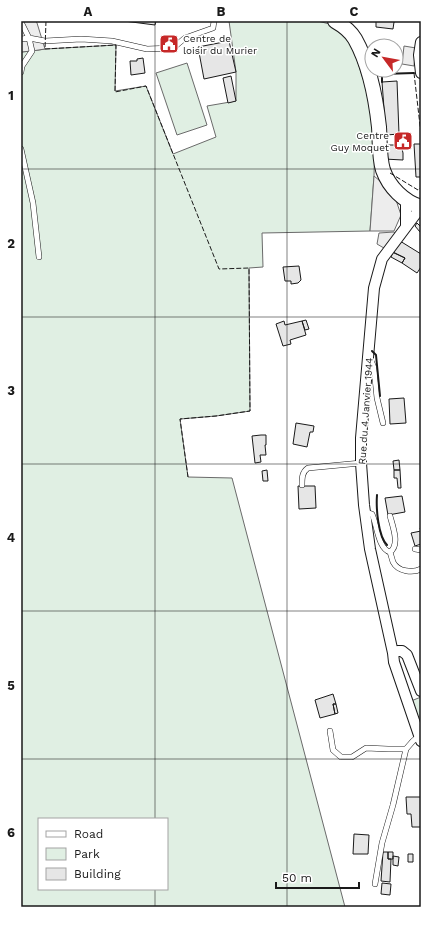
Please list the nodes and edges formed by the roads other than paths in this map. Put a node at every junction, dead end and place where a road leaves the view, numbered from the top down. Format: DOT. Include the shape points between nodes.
graph roads {
  1 [pos="214,21"];
  2 [pos="21,22"];
  3 [pos="340,22"];
  4 [pos="29,38"];
  5 [pos="21,39"];
  6 [pos="421,42"];
  7 [pos="21,72"];
  8 [pos="421,72"];
  9 [pos="21,149"];
  10 [pos="406,200"];
  11 [pos="421,207"];
  12 [pos="406,226"];
  13 [pos="39,257"];
  14 [pos="368,355"];
  15 [pos="383,423"];
  16 [pos="361,463"];
  17 [pos="302,485"];
  18 [pos="365,514"];
  19 [pos="390,516"];
  20 [pos="390,552"];
  21 [pos="421,569"];
  22 [pos="393,653"];
  23 [pos="421,691"];
  24 [pos="330,730"];
  25 [pos="420,738"];
  26 [pos="406,748"];
  27 [pos="375,884"];
  1 -- 4 [label="lane" via="213,28 186,38 173,48 147,49 112,41 45,41"];
  2 -- 4 [label="lane"];
  3 -- 10 [label="street" via="354,38 364,59 376,108 383,169 388,181"];
  4 -- 5 [label="lane"];
  4 -- 7 [label="lane" via="32,51"];
  6 -- 8 [label="street"];
  9 -- 13 [label="lane" via="33,203"];
  10 -- 11 [label="street"];
  10 -- 12 [label="street"];
  11 -- 12 [label="street, Rue du 4 Janvier 1944"];
  12 -- 14 [label="street, Rue du 4 Janvier 1944" via="382,259 374,288"];
  14 -- 15 [label="lane" via="373,363"];
  14 -- 16 [label="street, Rue du 4 Janvier 1944"];
  16 -- 17 [label="lane" via="308,468 302,475"];
  16 -- 18 [label="street, Rue du 4 Janvier 1944"];
  18 -- 20 [label="lane" via="372,514 382,545"];
  18 -- 22 [label="street, Rue du 4 Janvier 1944" via="370,549"];
  19 -- 20 [label="lane" via="396,544"];
  20 -- 21 [label="lane" via="393,562 400,569"];
  22 -- 23 [label="street" via="402,651 407,655"];
  22 -- 25 [label="street, Rue du 4 Janvier 1944" via="396,670"];
  24 -- 26 [label="lane" via="333,750 340,757 352,757 366,748"];
  25 -- 26 [label="lane" via="413,740"];
  26 -- 27 [label="lane" via="382,843"];
}
